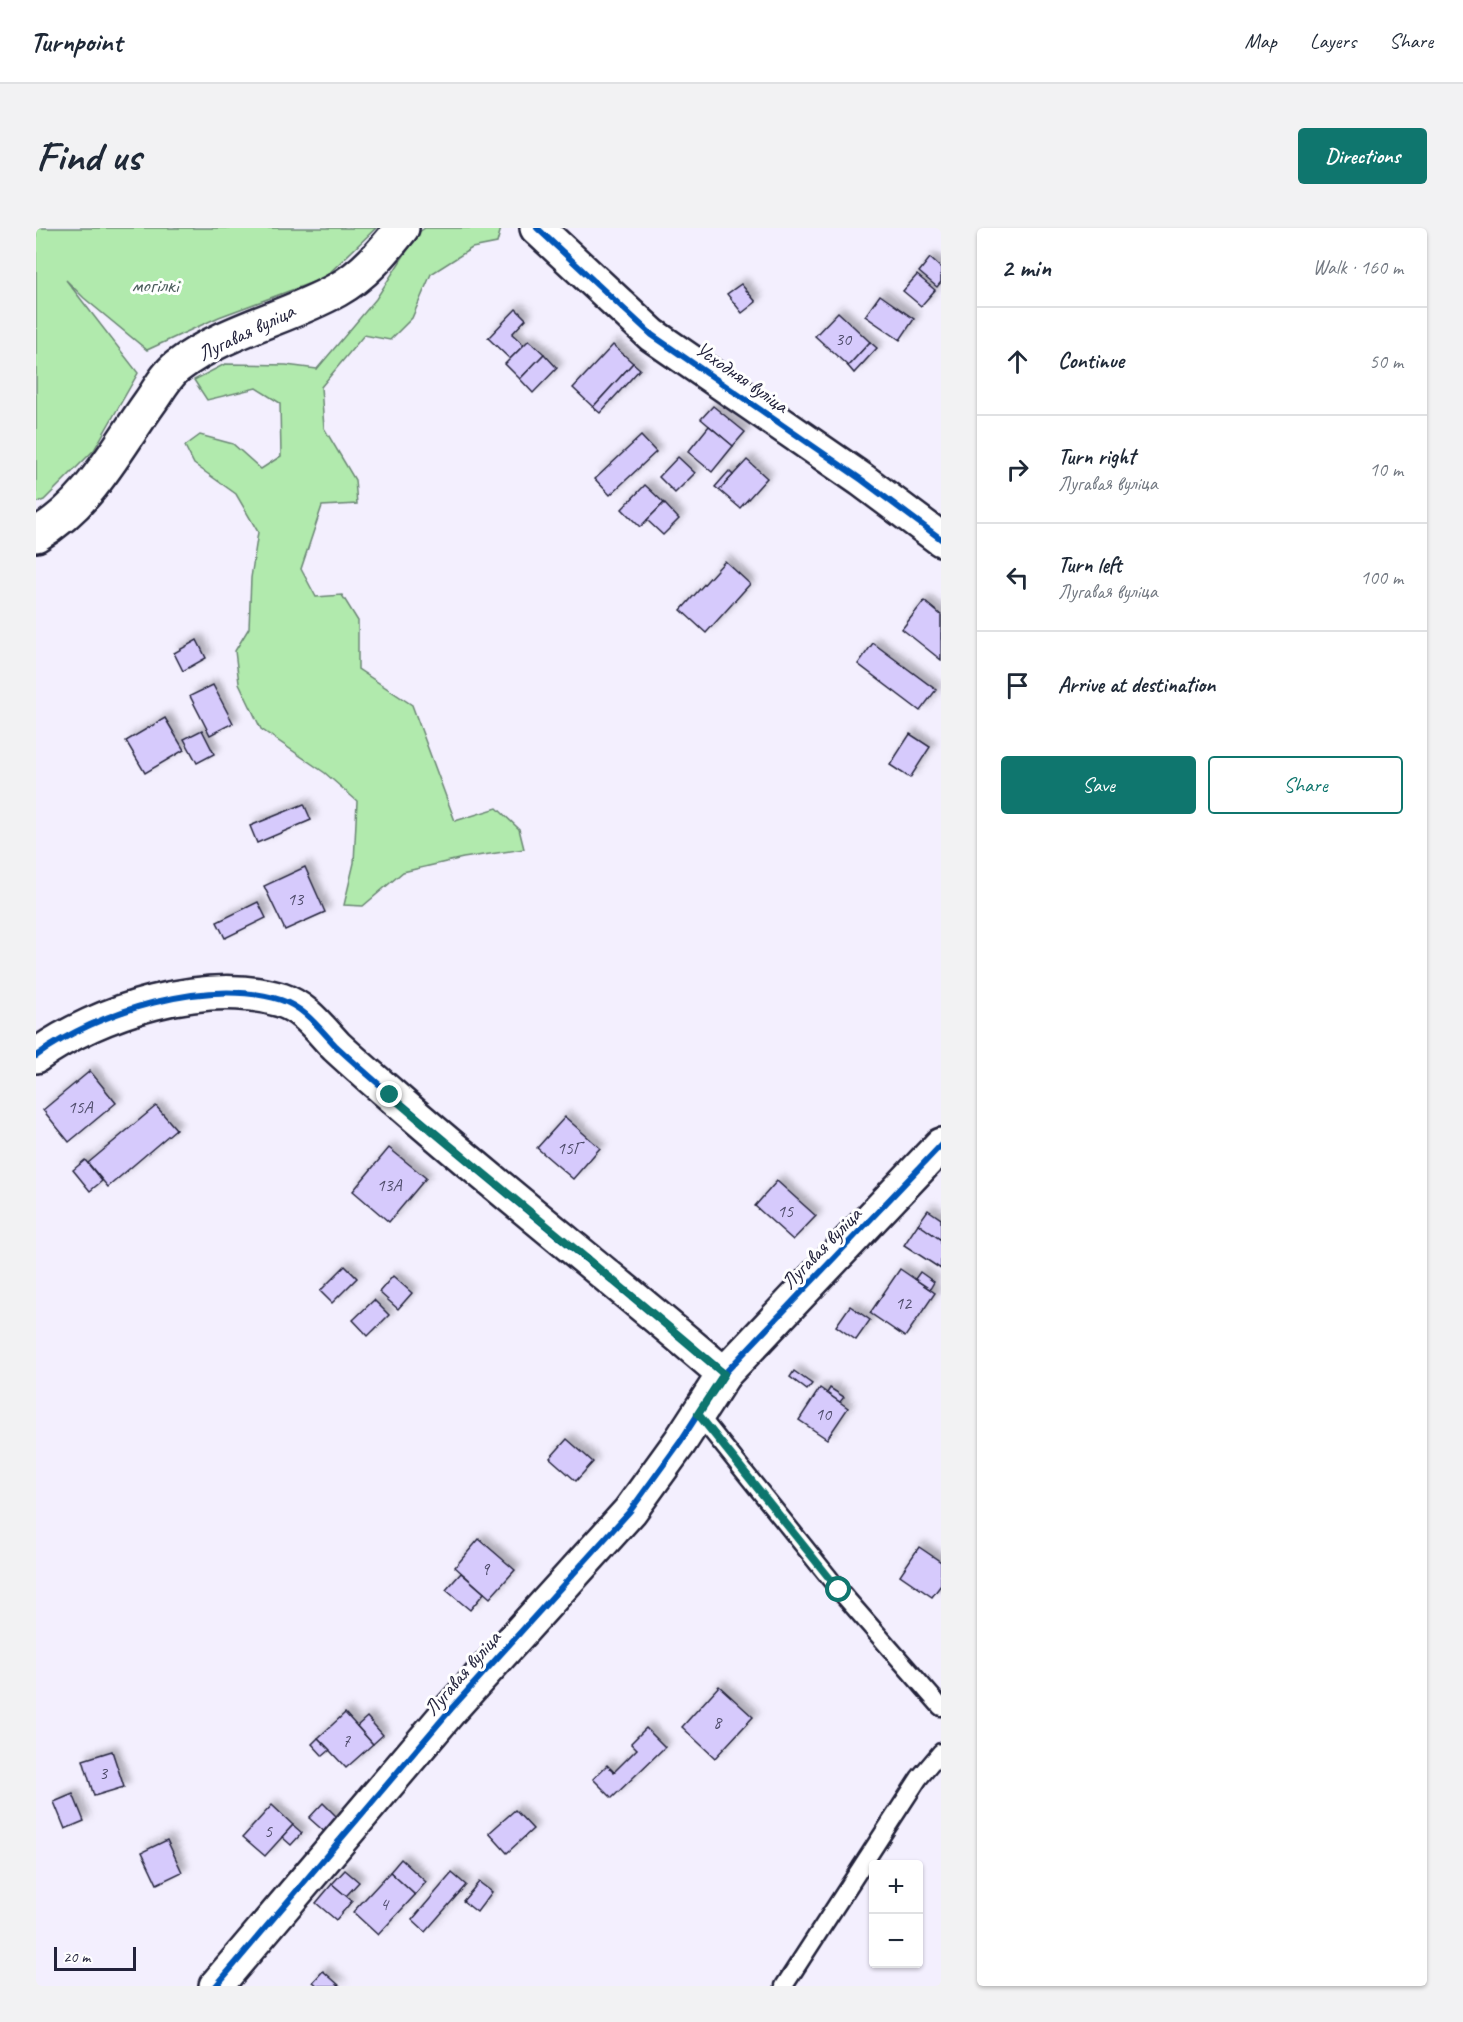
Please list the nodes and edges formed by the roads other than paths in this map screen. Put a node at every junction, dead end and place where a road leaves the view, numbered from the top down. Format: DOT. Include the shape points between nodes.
graph roads {
  1 [pos="402,228"];
  2 [pos="537,228"];
  3 [pos="36,535"];
  4 [pos="941,539"];
  5 [pos="36,1056"];
  6 [pos="941,1145"];
  7 [pos="724,1374"];
  8 [pos="698,1414"];
  9 [pos="941,1707"];
  10 [pos="941,1752"];
  11 [pos="216,1986"];
  12 [pos="784,1986"];
  1 -- 3 [label="street, Лугавая вуліца" via="374,263 337,290 223,337 175,368 79,503"];
  2 -- 4 [label="street, Усходняя вуліца" via="652,335"];
  5 -- 7 [label="street" via="93,1024 140,1006 216,993 255,994 284,1001 305,1012 337,1046 505,1194 617,1282"];
  6 -- 7 [label="street, Лугавая вуліца"];
  7 -- 8 [label="street, Лугавая вуліца"];
  8 -- 9 [label="lane" via="839,1590"];
  8 -- 11 [label="street, Лугавая вуліца" via="630,1511 451,1709"];
  10 -- 12 [label="lane" via="919,1778"];
}
